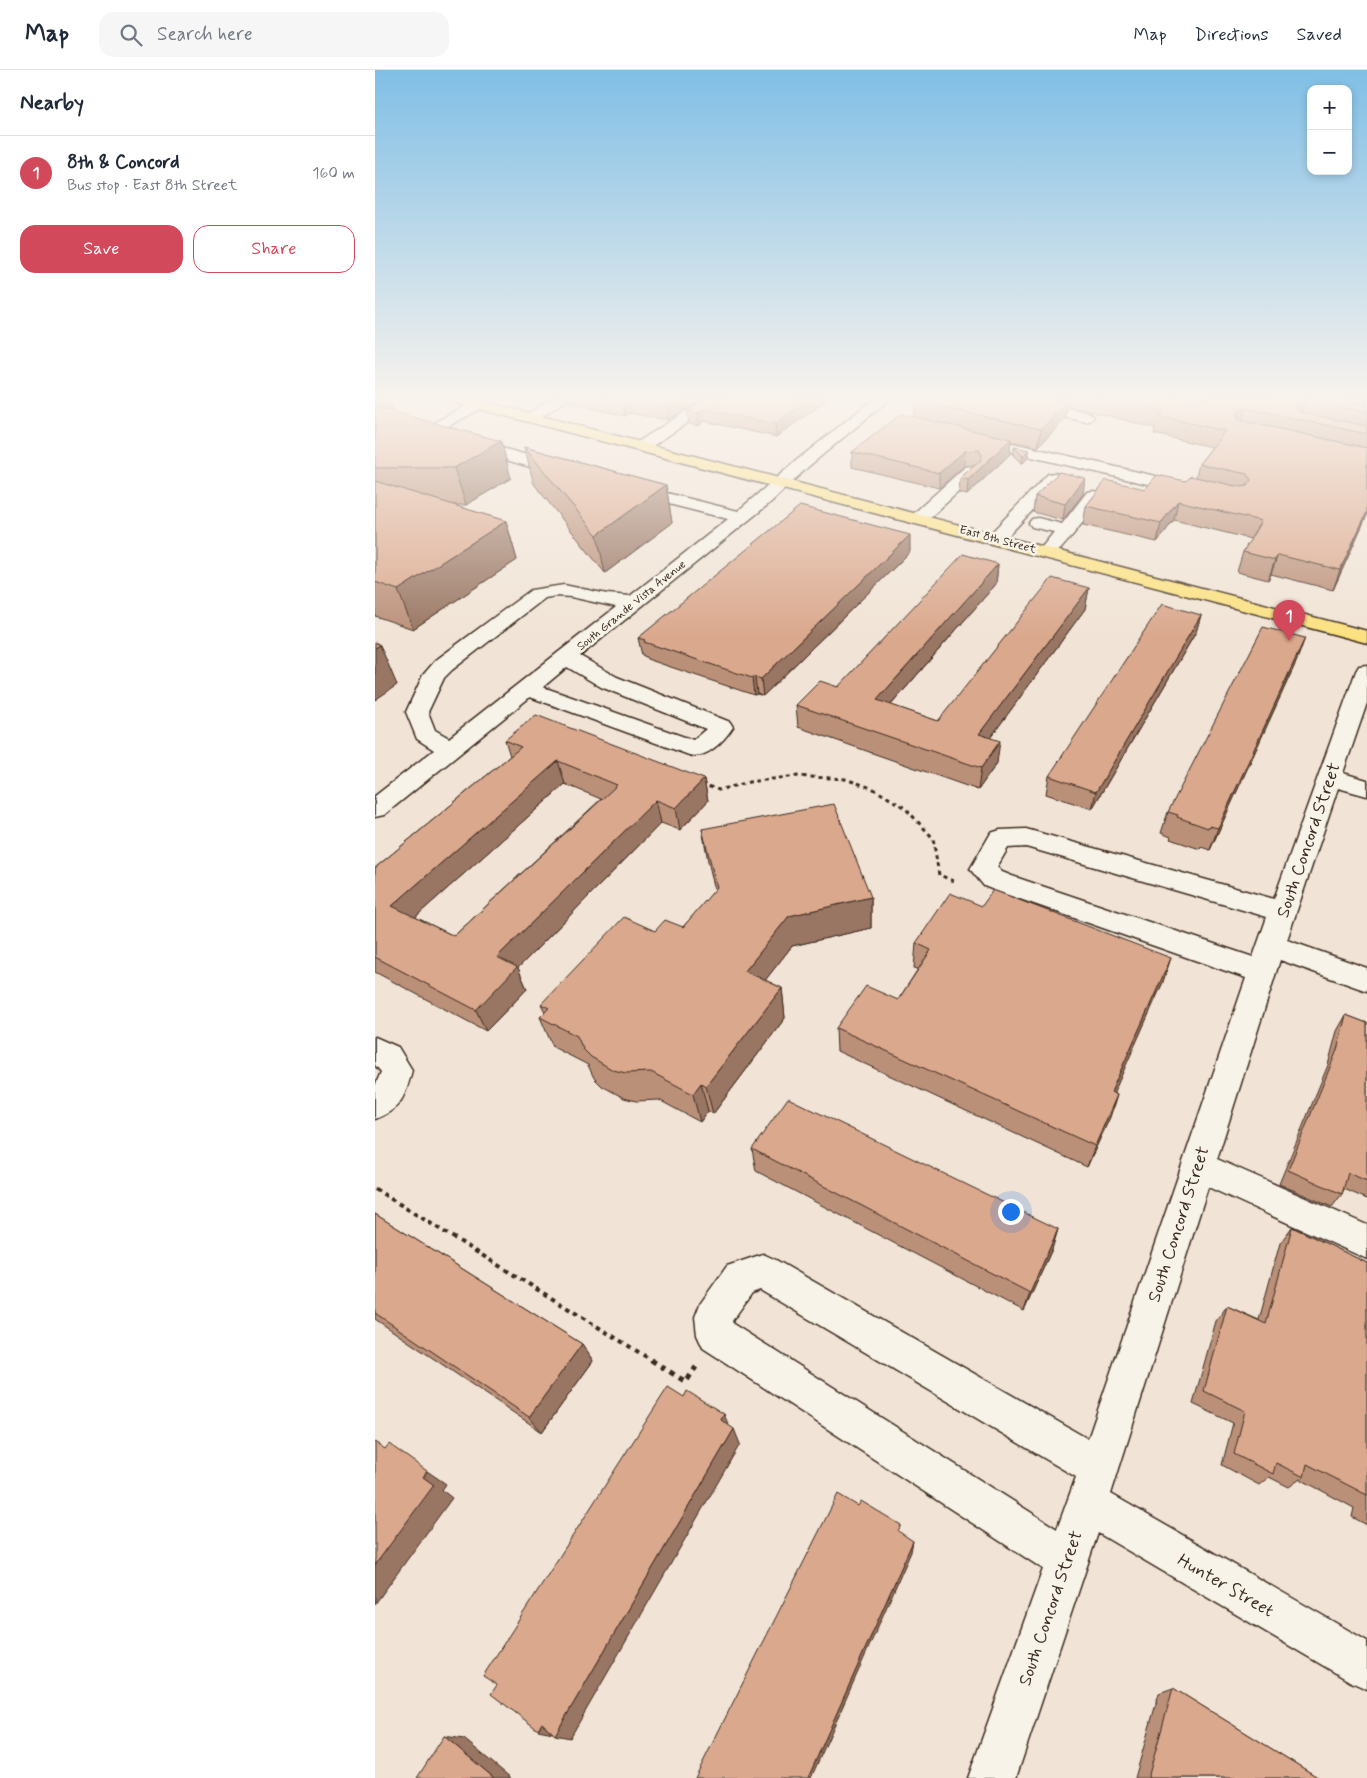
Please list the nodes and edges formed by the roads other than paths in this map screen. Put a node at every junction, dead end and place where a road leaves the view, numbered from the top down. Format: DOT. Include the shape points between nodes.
graph roads {
  1 [pos="762,478"];
  2 [pos="788,478"];
  3 [pos="963,478"];
  4 [pos="1054,478"];
  5 [pos="1140,478"];
  6 [pos="782,483"];
  7 [pos="616,485"];
  8 [pos="1206,493"];
  9 [pos="1093,496"];
  10 [pos="742,517"];
  11 [pos="919,518"];
  12 [pos="1038,523"];
  13 [pos="1066,530"];
  14 [pos="996,538"];
  15 [pos="1047,552"];
  16 [pos="635,602"];
  17 [pos="1367,637"];
  18 [pos="565,657"];
  19 [pos="1367,671"];
  20 [pos="527,688"];
  21 [pos="450,749"];
  22 [pos="1330,777"];
  23 [pos="1367,788"];
  24 [pos="377,805"];
  25 [pos="1283,912"];
  26 [pos="1266,959"];
  27 [pos="1367,980"];
  28 [pos="375,1050"];
  29 [pos="375,1105"];
  30 [pos="1197,1166"];
  31 [pos="1367,1242"];
  32 [pos="1092,1486"];
  33 [pos="1068,1560"];
  34 [pos="1367,1666"];
  35 [pos="992,1778"];
  1 -- 6 [label="main road, East 8th Street"];
  2 -- 6 [label="street, South Grande Vista Avenue"];
  3 -- 11 [label="street"];
  4 -- 14 [label="street"];
  5 -- 8 [label="street"];
  6 -- 10 [label="street, South Grande Vista Avenue"];
  6 -- 11 [label="main road, East 8th Street"];
  7 -- 10 [label="street"];
  9 -- 13 [label="street"];
  10 -- 16 [label="street, South Grande Vista Avenue"];
  11 -- 14 [label="main road, East 8th Street"];
  12 -- 13 [label="street"];
  13 -- 15 [label="street"];
  14 -- 15 [label="main road, East 8th Street"];
  15 -- 17 [label="main road, East 8th Street"];
  16 -- 18 [label="street, South Grande Vista Avenue"];
  16 -- 21 [label="street" via="569,590 555,589 537,594 444,666 434,675 417,712 425,734"];
  18 -- 20 [label="street, South Grande Vista Avenue"];
  18 -- 20 [label="street" via="609,682 722,728 697,750"];
  19 -- 22 [label="street, South Concord Street"];
  20 -- 21 [label="street, South Grande Vista Avenue"];
  21 -- 24 [label="street, South Grande Vista Avenue"];
  22 -- 23 [label="street"];
  22 -- 25 [label="street, South Concord Street"];
  25 -- 26 [label="street, South Concord Street"];
  25 -- 26 [label="street" via="1027,838 1000,839 983,869 1003,883"];
  26 -- 27 [label="street"];
  26 -- 30 [label="street, South Concord Street"];
  28 -- 29 [label="street" via="387,1056 397,1070 391,1091"];
  30 -- 31 [label="street"];
  30 -- 32 [label="street, South Concord Street"];
  32 -- 33 [label="street, South Concord Street"];
  32 -- 33 [label="street, Hunter Street" via="763,1272 740,1279 713,1317 716,1335"];
  32 -- 34 [label="street, Hunter Street"];
  33 -- 35 [label="street, South Concord Street"];
}
